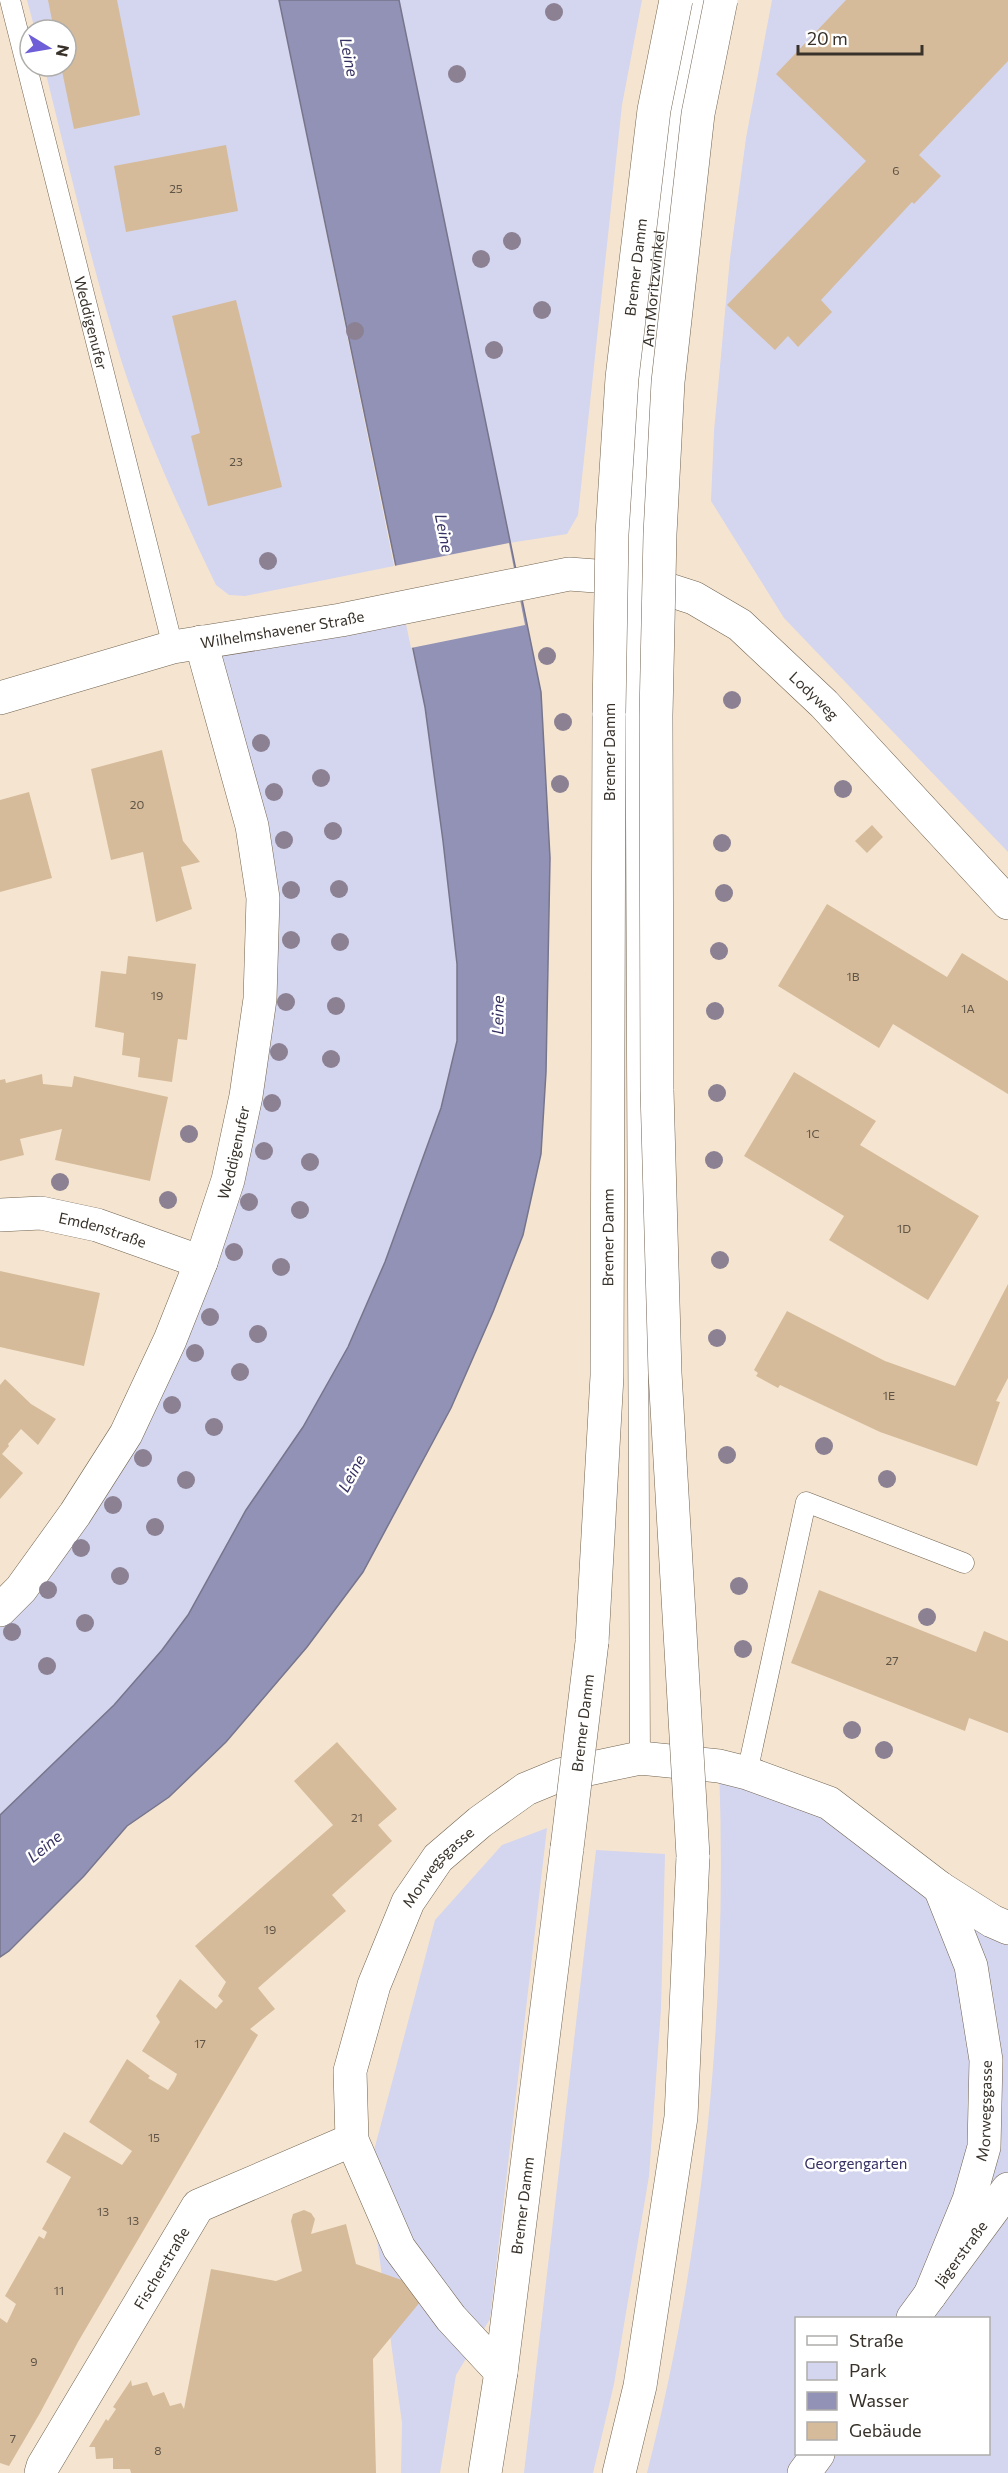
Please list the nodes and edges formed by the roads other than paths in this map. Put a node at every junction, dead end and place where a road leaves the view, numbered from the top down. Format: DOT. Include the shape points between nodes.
graph roads {
  1 [pos="10,0"];
  2 [pos="676,0"];
  3 [pos="698,0"];
  4 [pos="721,0"];
  5 [pos="569,574"];
  6 [pos="634,579"];
  7 [pos="187,645"];
  8 [pos="0,698"];
  9 [pos="1008,903"];
  10 [pos="0,1215"];
  11 [pos="201,1262"];
  12 [pos="964,1563"];
  13 [pos="0,1610"];
  14 [pos="640,1758"];
  15 [pos="747,1773"];
  16 [pos="940,1888"];
  17 [pos="1008,1928"];
  18 [pos="352,2140"];
  19 [pos="1008,2189"];
  20 [pos="921,2307"];
  21 [pos="501,2372"];
  22 [pos="817,2455"];
  23 [pos="40,2473"];
  24 [pos="485,2473"];
  25 [pos="619,2473"];
  26 [pos="804,2473"];
  1 -- 7 [label="lane, Weddigenufer"];
  2 -- 21 [label="street, Bremer Damm, bridge" via="654,110 637,245 622,378 612,534 607,1376 592,1642"];
  3 -- 6 [label="street, Am Moritzwinkel" via="669,153 655,262 641,414"];
  4 -- 25 [label="street, bridge" via="698,114 668,382 656,715 657,1090 665,1373 693,1856 681,2117 640,2386"];
  5 -- 6 [label="street, Lodyweg"];
  5 -- 7 [label="street, Wilhelmshavener Straße" via="341,620"];
  6 -- 9 [label="street, Lodyweg" via="694,598 740,625 824,704"];
  6 -- 14 [label="lane"];
  7 -- 8 [label="street, Wilhelmshavener Straße"];
  7 -- 11 [label="street, Weddigenufer" via="252,826 263,898 260,999 246,1096 228,1180"];
  10 -- 11 [label="street, Emdenstraße" via="41,1213 97,1225"];
  11 -- 13 [label="street, Weddigenufer" via="126,1434 75,1514 21,1589"];
  12 -- 15 [label="lane" via="807,1502"];
  14 -- 15 [label="street, Morwegsgasse" via="719,1766"];
  14 -- 18 [label="street, Morwegsgasse" via="560,1775 526,1790 438,1858 408,1902 374,1984 350,2072"];
  15 -- 16 [label="street, Morwegsgasse" via="829,1803"];
  16 -- 17 [label="street, Morwegsgasse"];
  16 -- 20 [label="street, Morwegsgasse" via="971,1966 986,2060 984,2147 969,2200"];
  18 -- 21 [label="street, Morwegsgasse" via="399,2248 451,2318"];
  18 -- 23 [label="street, Fischerstraße" via="198,2206"];
  19 -- 20 [label="street, Jägerstraße"];
  21 -- 24 [label="street, Bremer Damm"];
  22 -- 26 [label="street"];
}
